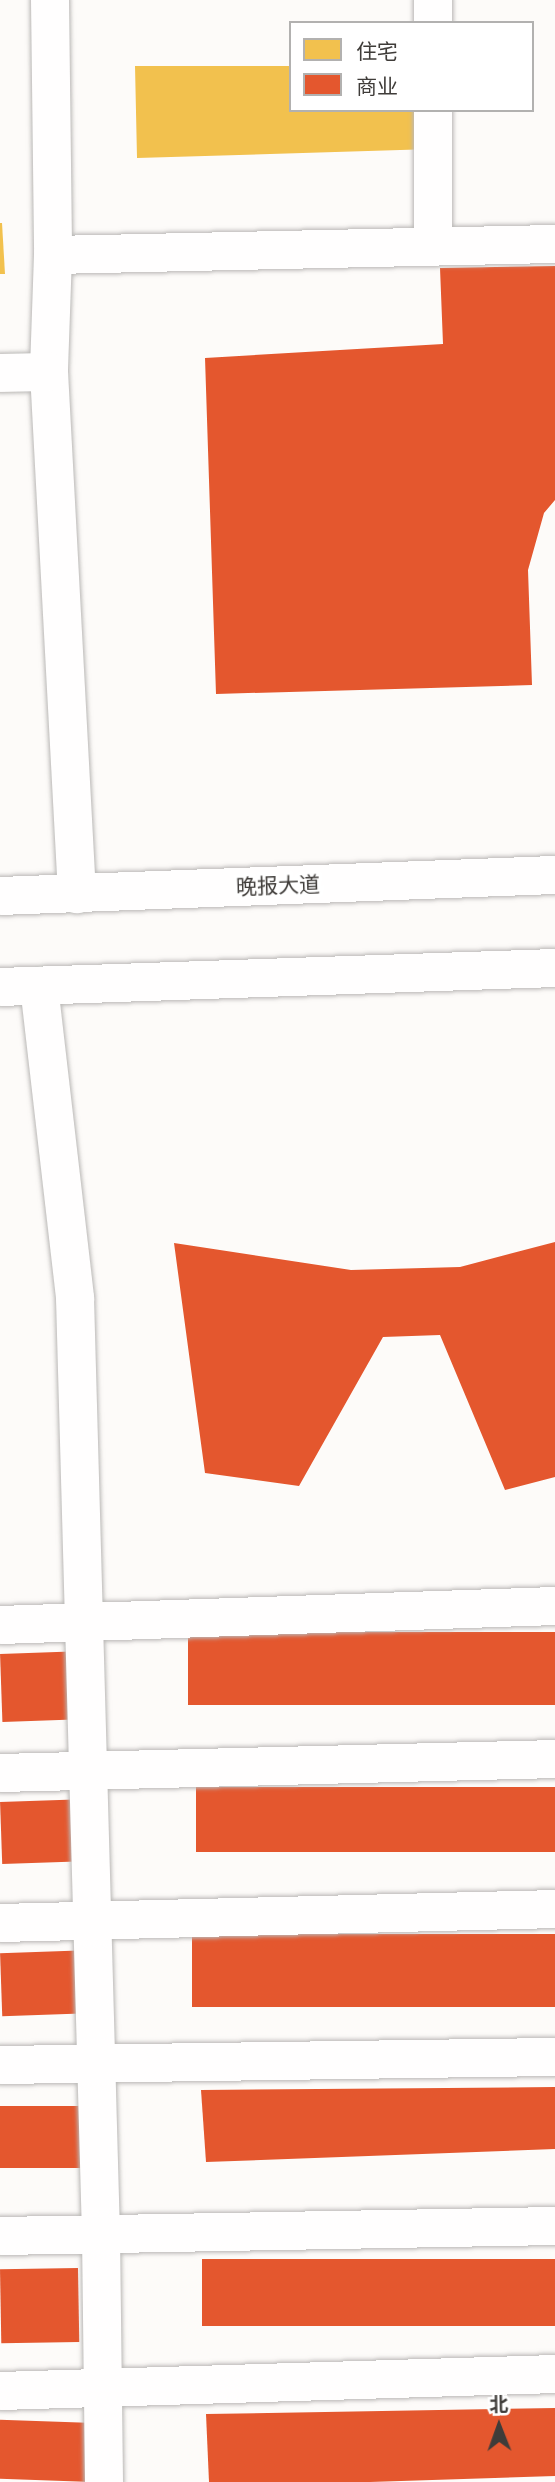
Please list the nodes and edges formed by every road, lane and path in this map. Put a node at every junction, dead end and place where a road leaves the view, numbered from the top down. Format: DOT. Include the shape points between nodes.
graph roads {
  1 [pos="50,0"];
  2 [pos="433,0"];
  3 [pos="433,21"];
  4 [pos="433,112"];
  5 [pos="555,244"];
  6 [pos="433,246"];
  7 [pos="53,255"];
  8 [pos="49,372"];
  9 [pos="0,373"];
  10 [pos="555,875"];
  11 [pos="78,894"];
  12 [pos="0,896"];
  13 [pos="555,968"];
  14 [pos="39,986"];
  15 [pos="0,987"];
  16 [pos="555,1606"];
  17 [pos="84,1623"];
  18 [pos="0,1625"];
  19 [pos="555,1759"];
  20 [pos="88,1769"];
  21 [pos="0,1773"];
  22 [pos="555,1909"];
  23 [pos="92,1920"];
  24 [pos="0,1923"];
  25 [pos="555,2057"];
  26 [pos="96,2063"];
  27 [pos="0,2065"];
  28 [pos="555,2226"];
  29 [pos="101,2235"];
  30 [pos="0,2236"];
  31 [pos="555,2374"];
  32 [pos="103,2390"];
  33 [pos="0,2391"];
  34 [pos="104,2482"];
  1 -- 7 [label="street"];
  2 -- 3 [label="street"];
  4 -- 6 [label="street"];
  5 -- 6 [label="street"];
  6 -- 7 [label="street"];
  7 -- 8 [label="street"];
  8 -- 9 [label="street"];
  8 -- 11 [label="street"];
  10 -- 11 [label="street, 晚报大道"];
  11 -- 12 [label="street, 晚报大道"];
  13 -- 14 [label="street"];
  14 -- 15 [label="street"];
  14 -- 17 [label="street" via="75,1298"];
  16 -- 17 [label="street"];
  17 -- 18 [label="street"];
  17 -- 20 [label="street"];
  19 -- 20 [label="street"];
  20 -- 21 [label="street"];
  20 -- 23 [label="street"];
  22 -- 23 [label="street"];
  23 -- 24 [label="street"];
  23 -- 26 [label="street"];
  25 -- 26 [label="street"];
  26 -- 27 [label="street"];
  26 -- 29 [label="street"];
  28 -- 29 [label="street"];
  29 -- 30 [label="street"];
  29 -- 32 [label="street"];
  31 -- 32 [label="street"];
  32 -- 33 [label="street"];
  32 -- 34 [label="street"];
}
